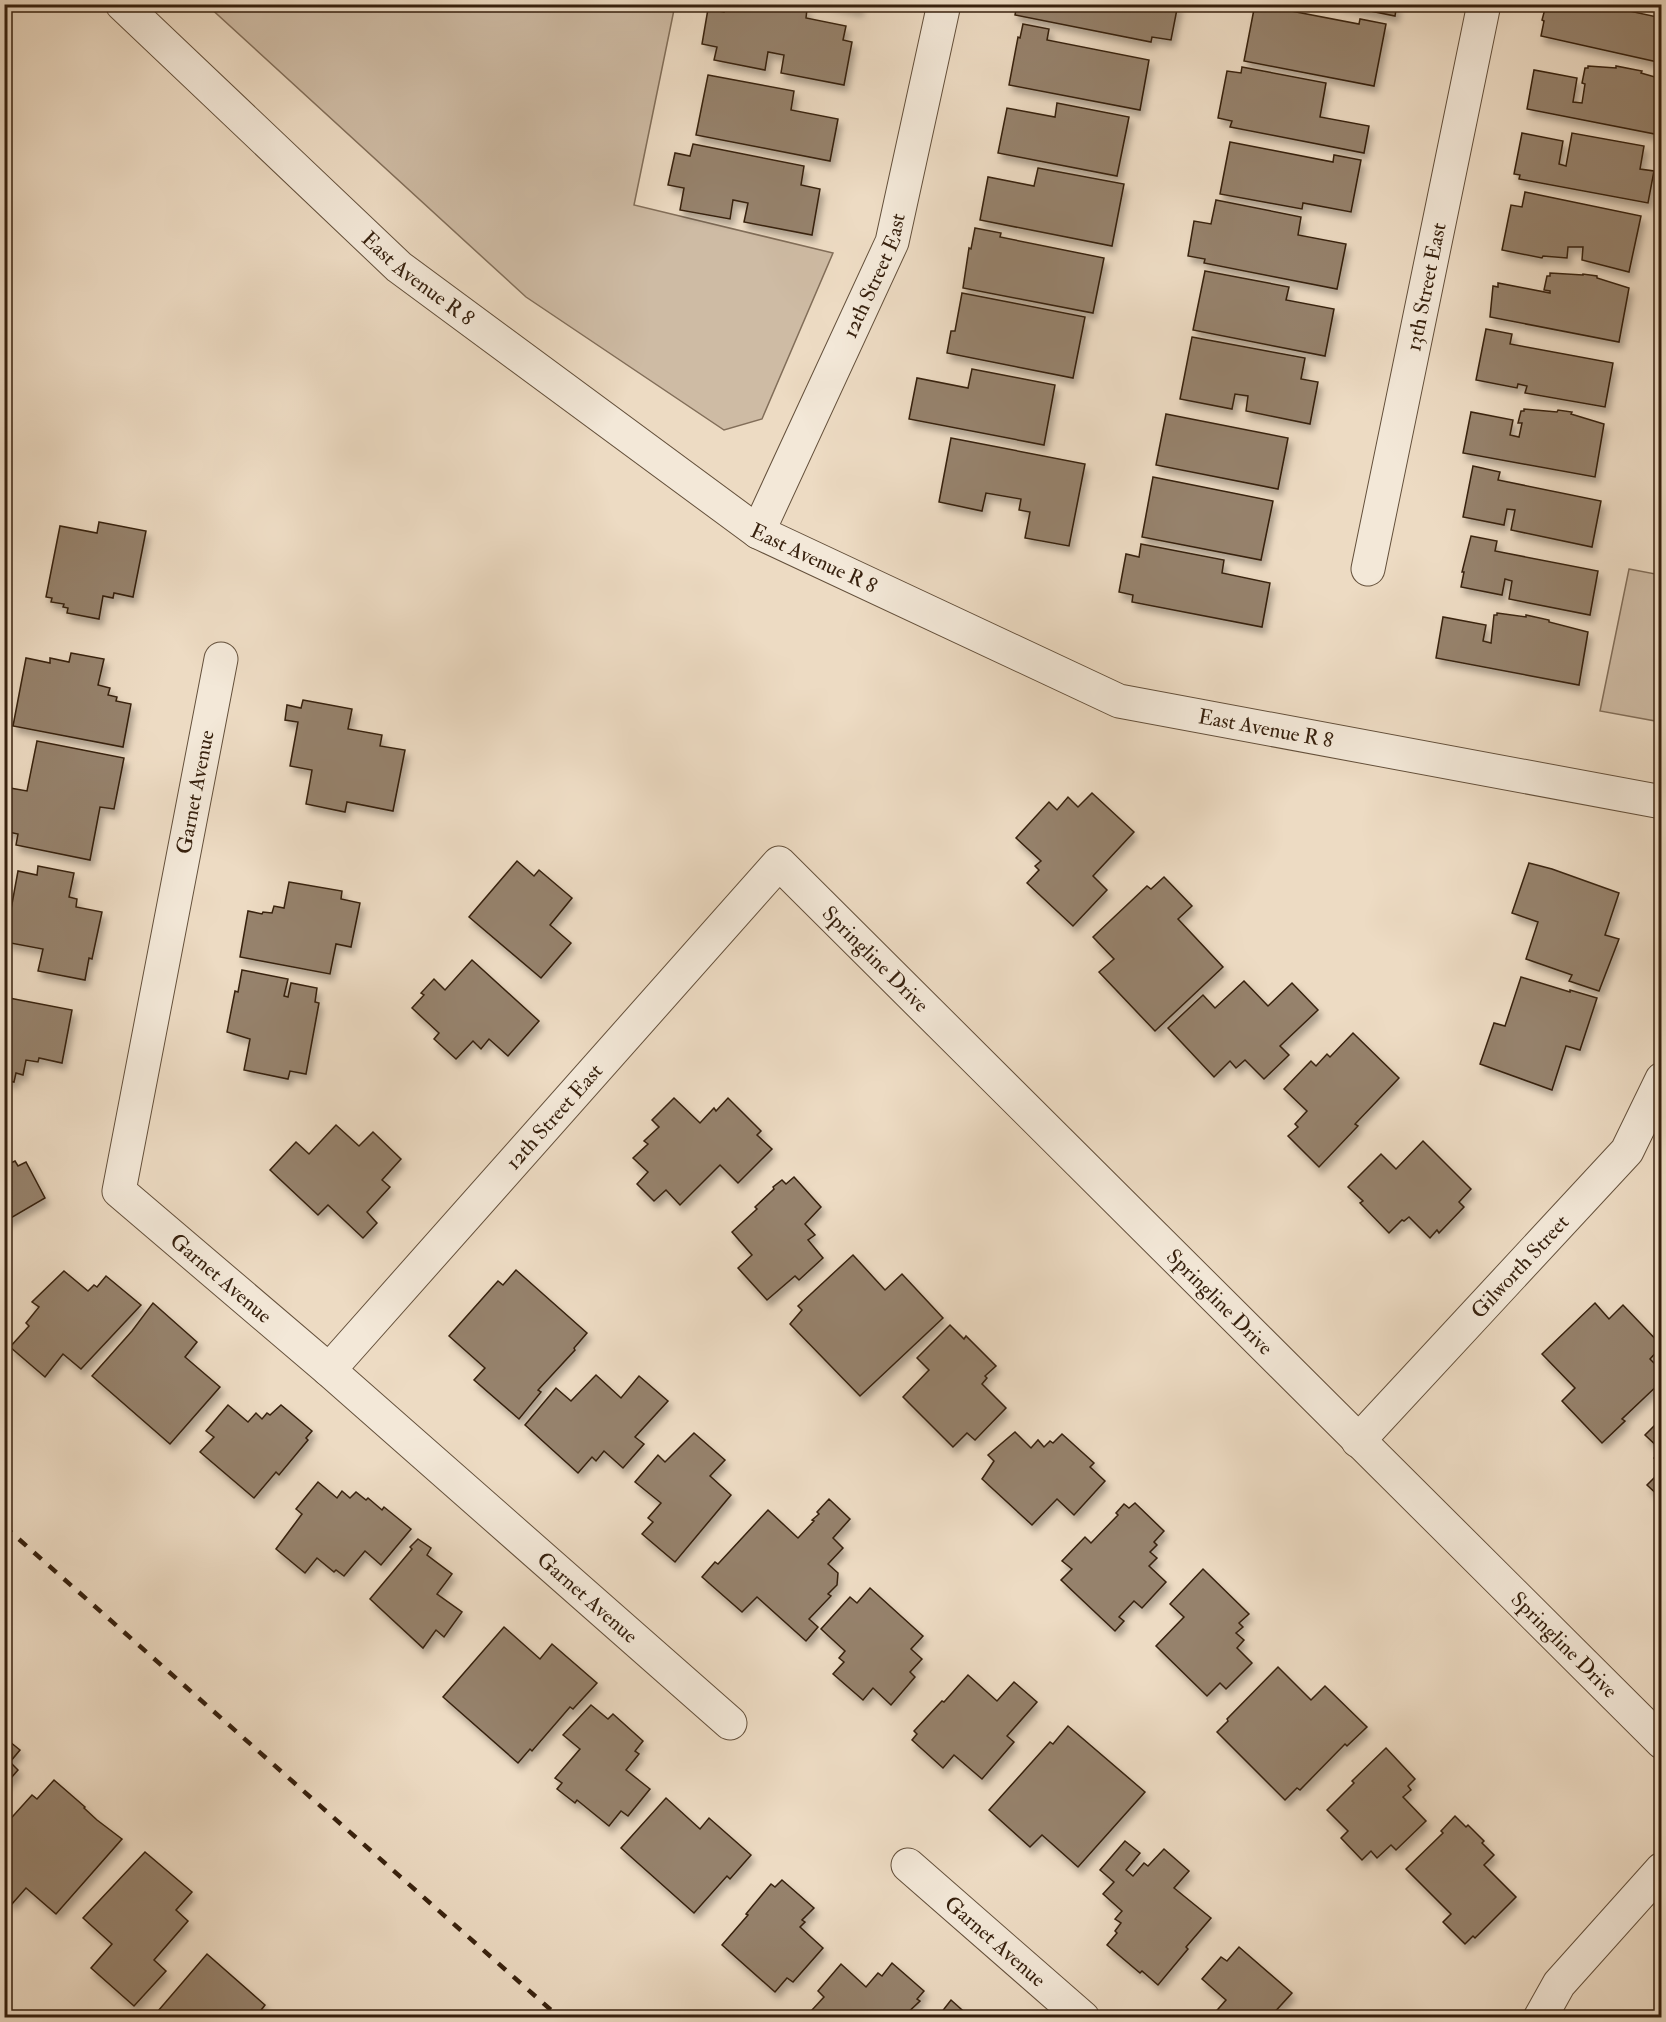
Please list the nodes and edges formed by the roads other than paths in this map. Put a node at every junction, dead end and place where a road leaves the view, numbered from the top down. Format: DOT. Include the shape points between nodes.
graph roads {
  1 [pos="122,4"];
  2 [pos="944,4"];
  3 [pos="1484,4"];
  4 [pos="758,532"];
  5 [pos="1368,569"];
  6 [pos="221,659"];
  7 [pos="1662,802"];
  8 [pos="779,863"];
  9 [pos="1662,1079"];
  10 [pos="329,1370"];
  11 [pos="1358,1441"];
  12 [pos="730,1723"];
  13 [pos="1662,1742"];
  14 [pos="908,1865"];
  15 [pos="1662,1869"];
  16 [pos="1083,2018"];
  17 [pos="1540,2018"];
  1 -- 4 [label="street, East Avenue R 8" via="399,267"];
  2 -- 4 [label="street, 12th Street East" via="892,242"];
  3 -- 5 [label="street, 13th Street East"];
  4 -- 7 [label="street, East Avenue R 8" via="1119,701"];
  6 -- 10 [label="street, Garnet Avenue" via="119,1191"];
  8 -- 10 [label="street, 12th Street East"];
  8 -- 11 [label="street, Springline Drive"];
  9 -- 11 [label="street, Gilworth Street" via="1627,1151"];
  10 -- 12 [label="street, Garnet Avenue"];
  11 -- 13 [label="street, Springline Drive"];
  14 -- 16 [label="street, Garnet Avenue"];
  15 -- 17 [label="street" via="1559,1984"];
}
